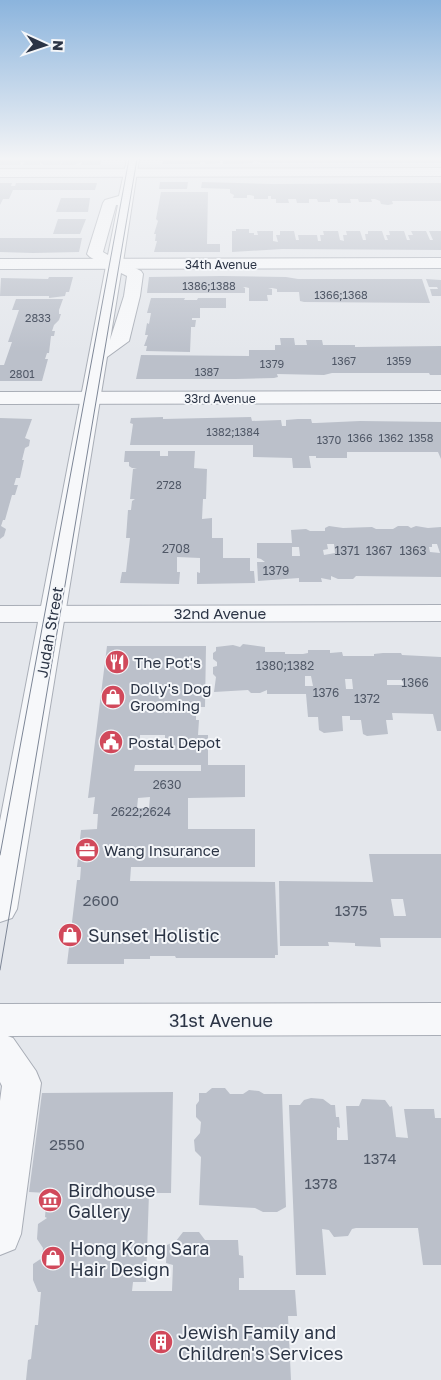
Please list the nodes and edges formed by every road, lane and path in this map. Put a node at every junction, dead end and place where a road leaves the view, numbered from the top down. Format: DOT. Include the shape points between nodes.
graph roads {
  1 [pos="104,223"];
  2 [pos="121,223"];
  3 [pos="441,263"];
  4 [pos="0,264"];
  5 [pos="114,264"];
  6 [pos="441,397"];
  7 [pos="0,398"];
  8 [pos="91,398"];
  9 [pos="52,613"];
  10 [pos="441,613"];
  11 [pos="0,614"];
  12 [pos="0,909"];
  13 [pos="441,1019"];
  14 [pos="0,1020"];
  15 [pos="0,1050"];
  16 [pos="0,1234"];
  1 -- 5 [label="street" via="95,254"];
  2 -- 5 [label="street, Judah Street"];
  3 -- 5 [label="street, 34th Avenue"];
  4 -- 5 [label="street, 34th Avenue"];
  5 -- 8 [label="street, Judah Street"];
  6 -- 8 [label="street, 33rd Avenue"];
  7 -- 8 [label="street, 33rd Avenue"];
  8 -- 9 [label="street, Judah Street"];
  9 -- 10 [label="street, 32nd Avenue"];
  9 -- 11 [label="street, 32nd Avenue"];
  9 -- 12 [label="street, Judah Street"];
  13 -- 14 [label="street, 31st Avenue"];
  15 -- 16 [label="street" via="22,1083"];
}
